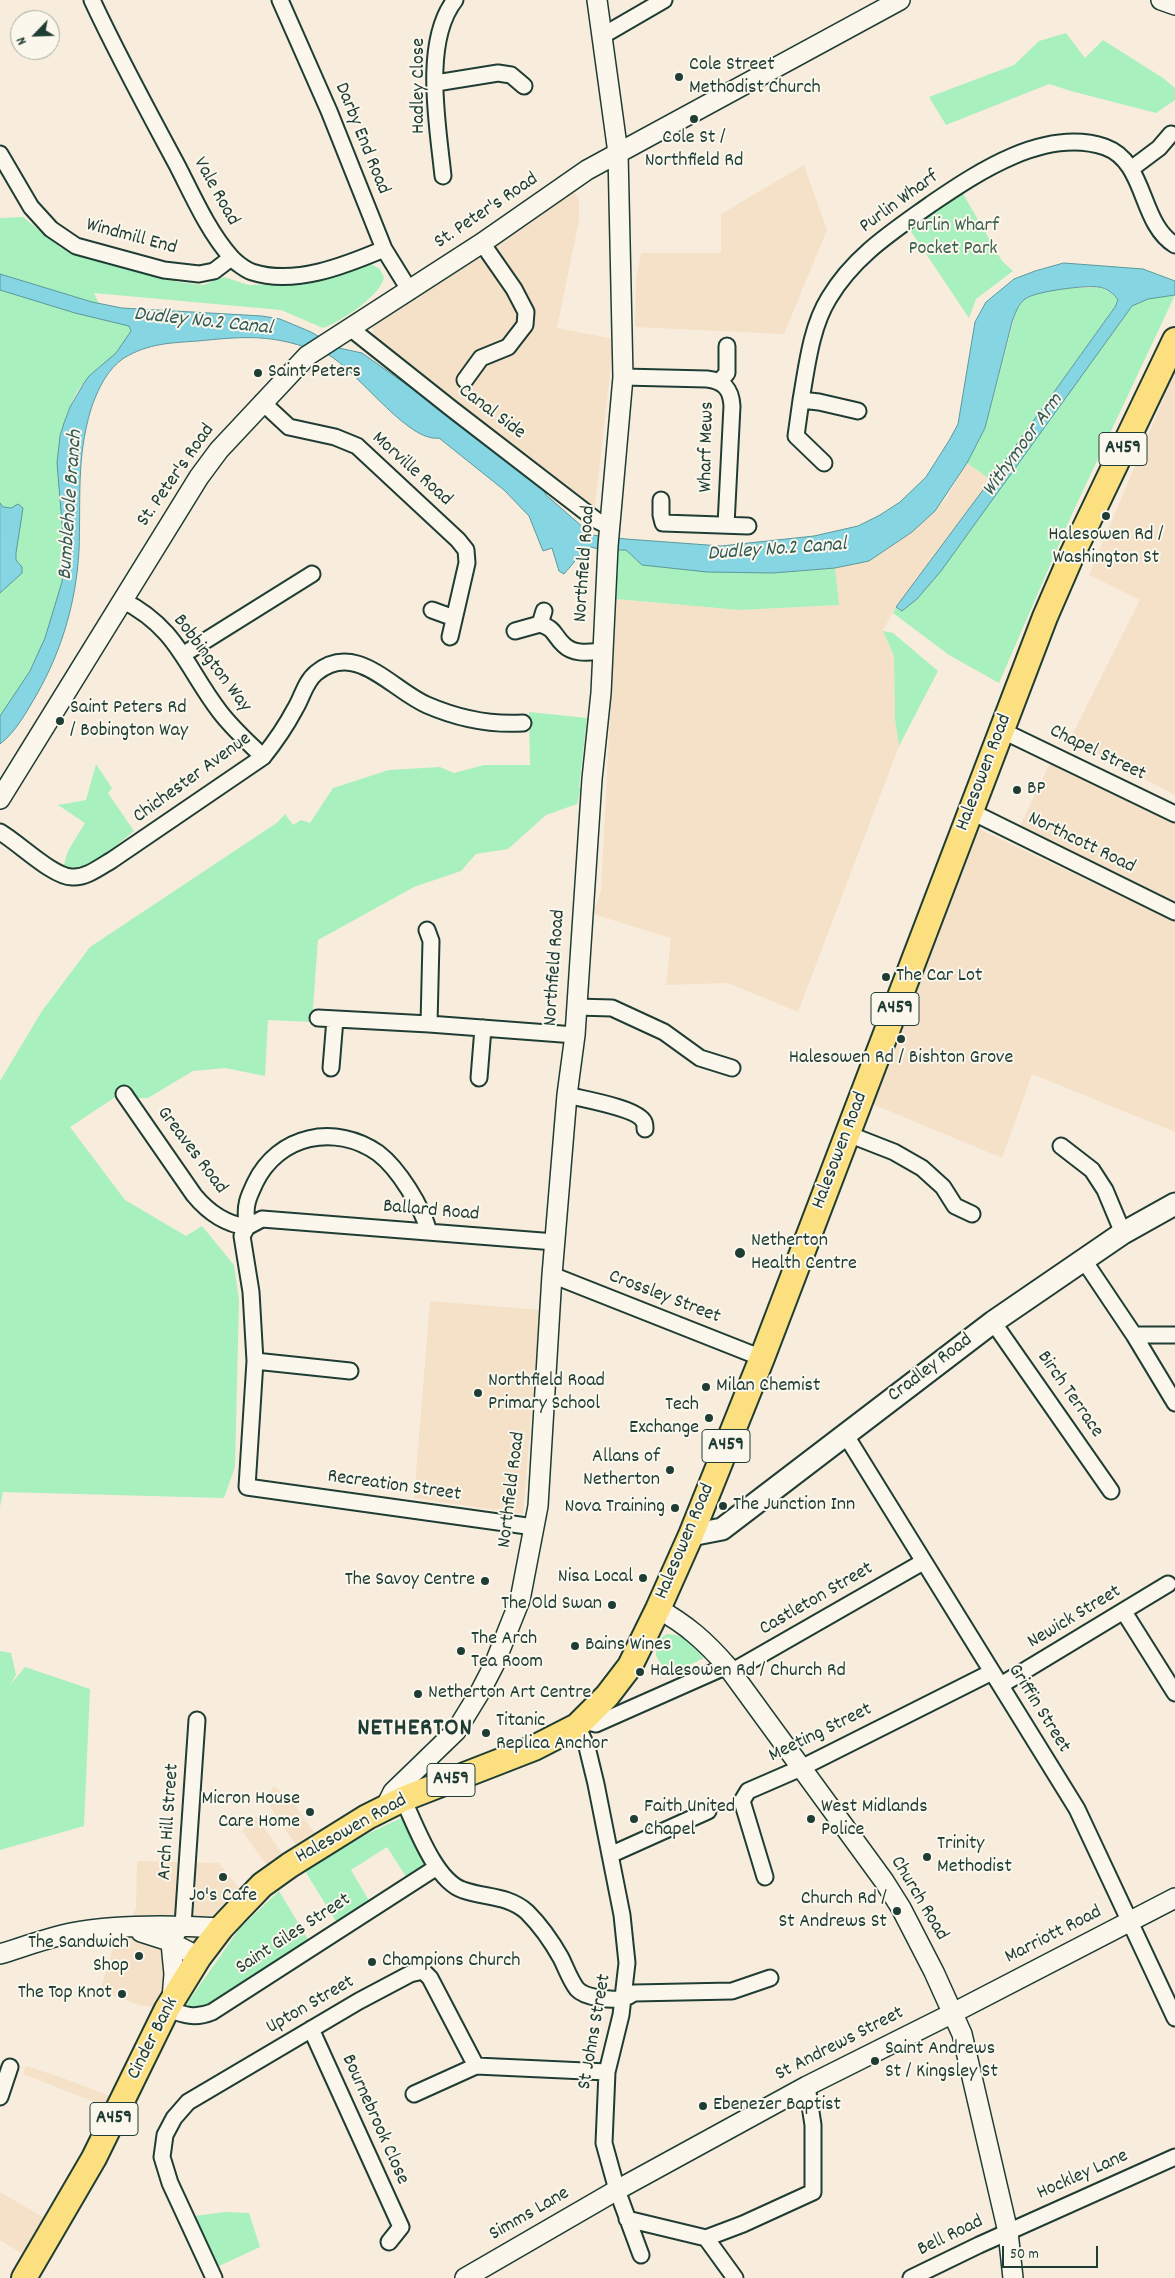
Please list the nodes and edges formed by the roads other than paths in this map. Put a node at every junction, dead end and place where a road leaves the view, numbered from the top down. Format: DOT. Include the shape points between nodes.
graph roads {
  1 [pos="92,0"];
  2 [pos="280,0"];
  3 [pos="455,0"];
  4 [pos="597,0"];
  5 [pos="664,0"];
  6 [pos="900,0"];
  7 [pos="1161,0"];
  8 [pos="1175,5"];
  9 [pos="602,36"];
  10 [pos="436,83"];
  11 [pos="524,86"];
  12 [pos="1171,134"];
  13 [pos="618,153"];
  14 [pos="0,154"];
  15 [pos="1131,170"];
  16 [pos="443,176"];
  17 [pos="482,243"];
  18 [pos="1175,245"];
  19 [pos="384,249"];
  20 [pos="231,258"];
  21 [pos="410,291"];
  22 [pos="344,331"];
  23 [pos="1175,340"];
  24 [pos="727,346"];
  25 [pos="624,377"];
  26 [pos="465,380"];
  27 [pos="720,381"];
  28 [pos="801,400"];
  29 [pos="262,402"];
  30 [pos="858,411"];
  31 [pos="824,463"];
  32 [pos="661,500"];
  33 [pos="726,525"];
  34 [pos="748,526"];
  35 [pos="610,527"];
  36 [pos="312,574"];
  37 [pos="122,600"];
  38 [pos="432,610"];
  39 [pos="454,618"];
  40 [pos="515,631"];
  41 [pos="450,638"];
  42 [pos="603,652"];
  43 [pos="184,654"];
  44 [pos="523,723"];
  45 [pos="1001,730"];
  46 [pos="263,757"];
  47 [pos="0,799"];
  48 [pos="970,812"];
  49 [pos="1175,814"];
  50 [pos="0,832"];
  51 [pos="1175,912"];
  52 [pos="427,930"];
  53 [pos="576,1006"];
  54 [pos="318,1018"];
  55 [pos="334,1019"];
  56 [pos="429,1024"];
  57 [pos="483,1028"];
  58 [pos="575,1035"];
  59 [pos="331,1068"];
  60 [pos="732,1068"];
  61 [pos="479,1078"];
  62 [pos="124,1094"];
  63 [pos="567,1095"];
  64 [pos="645,1129"];
  65 [pos="848,1134"];
  66 [pos="1061,1146"];
  67 [pos="1175,1204"];
  68 [pos="972,1214"];
  69 [pos="247,1227"];
  70 [pos="429,1232"];
  71 [pos="1123,1233"];
  72 [pos="555,1242"];
  73 [pos="1083,1259"];
  74 [pos="552,1275"];
  75 [pos="994,1322"];
  76 [pos="1134,1335"];
  77 [pos="1175,1335"];
  78 [pos="762,1358"];
  79 [pos="255,1361"];
  80 [pos="350,1371"];
  81 [pos="1175,1403"];
  82 [pos="846,1434"];
  83 [pos="1111,1490"];
  84 [pos="534,1527"];
  85 [pos="691,1535"];
  86 [pos="923,1562"];
  87 [pos="1168,1584"];
  88 [pos="658,1609"];
  89 [pos="1124,1612"];
  90 [pos="729,1669"];
  91 [pos="992,1672"];
  92 [pos="1001,1685"];
  93 [pos="1175,1692"];
  94 [pos="196,1720"];
  95 [pos="580,1723"];
  96 [pos="429,1758"];
  97 [pos="801,1768"];
  98 [pos="432,1788"];
  99 [pos="394,1804"];
  100 [pos="708,1811"];
  101 [pos="610,1855"];
  102 [pos="437,1867"];
  103 [pos="765,1877"];
  104 [pos="1175,1898"];
  105 [pos="229,1919"];
  106 [pos="1129,1922"];
  107 [pos="183,1925"];
  108 [pos="130,1928"];
  109 [pos="171,1942"];
  110 [pos="0,1954"];
  111 [pos="199,1957"];
  112 [pos="770,1978"];
  113 [pos="624,1998"];
  114 [pos="170,2005"];
  115 [pos="953,2013"];
  116 [pos="1175,2018"];
  117 [pos="311,2029"];
  118 [pos="476,2066"];
  119 [pos="10,2067"];
  120 [pos="607,2072"];
  121 [pos="807,2086"];
  122 [pos="414,2094"];
  123 [pos="0,2097"];
  124 [pos="1175,2157"];
  125 [pos="617,2190"];
  126 [pos="627,2219"];
  127 [pos="1008,2232"];
  128 [pos="706,2238"];
  129 [pos="389,2242"];
  130 [pos="641,2255"];
  131 [pos="24,2278"];
  132 [pos="214,2278"];
  133 [pos="465,2278"];
  134 [pos="735,2278"];
  135 [pos="911,2278"];
  136 [pos="1014,2278"];
  1 -- 20 [label="street, Vale Road" via="208,224"];
  2 -- 19 [label="street, Darby End Road"];
  3 -- 10 [label="street, Hadley Close" via="441,25"];
  4 -- 9 [label="street, Northfield Road"];
  5 -- 9 [label="street"];
  6 -- 13 [label="street, St. Peter's Road"];
  7 -- 8 [label="street"];
  9 -- 13 [label="street, Northfield Road"];
  10 -- 11 [label="street" via="498,73 511,75"];
  10 -- 16 [label="street, Hadley Close"];
  12 -- 15 [label="street" via="1160,148"];
  13 -- 17 [label="street, St. Peter's Road" via="587,170"];
  13 -- 25 [label="street, Northfield Road"];
  14 -- 20 [label="street, Windmill End" via="31,206 50,229 76,246 164,270 198,274 214,271"];
  15 -- 18 [label="street, Purlin Wharf" via="1156,228"];
  15 -- 28 [label="street, Purlin Wharf" via="1123,158 1106,148 1071,143 1052,145 991,165 948,192 873,245 849,269 822,311"];
  17 -- 21 [label="street, St. Peter's Road"];
  17 -- 26 [label="street" via="514,289 526,312 525,325 508,347 481,358"];
  19 -- 20 [label="street, Vale Road" via="319,272 279,276 251,272"];
  19 -- 21 [label="street, Darby End Road"];
  21 -- 22 [label="street, St. Peter's Road"];
  22 -- 29 [label="street, St. Peter's Road" via="307,356"];
  22 -- 35 [label="street, Canal Side" via="596,520"];
  23 -- 45 [label="main road, Halesowen Road / A459" via="1071,557"];
  24 -- 27 [label="street" via="727,373"];
  25 -- 27 [label="street, Wharf Mews"];
  25 -- 35 [label="street, Northfield Road"];
  27 -- 33 [label="street, Wharf Mews" via="728,389 732,406"];
  28 -- 30 [label="street"];
  28 -- 31 [label="street, Purlin Wharf" via="796,436"];
  29 -- 37 [label="street, St. Peter's Road" via="199,477"];
  29 -- 39 [label="street, Morville Road" via="289,427 335,437 357,446 458,540 466,550 467,563"];
  32 -- 33 [label="street" via="663,523"];
  33 -- 34 [label="street"];
  35 -- 42 [label="street, Northfield Road"];
  36 -- 43 [label="street"];
  37 -- 43 [label="street, Bobbington Way" via="156,623"];
  37 -- 47 [label="street, St. Peter's Road"];
  38 -- 39 [label="street"];
  39 -- 41 [label="street, Morville Road"];
  40 -- 42 [label="street" via="542,617 563,645 577,652"];
  42 -- 53 [label="street, Northfield Road"];
  43 -- 46 [label="street, Bobbington Way" via="220,712"];
  44 -- 46 [label="street, Chichester Avenue" via="494,723 452,714 425,704 364,665 336,663 323,668 310,680 281,733"];
  45 -- 48 [label="main road, Halesowen Road / A459"];
  45 -- 49 [label="street, Chapel Street"];
  46 -- 50 [label="street, Chichester Avenue" via="88,874 73,878 59,874"];
  48 -- 51 [label="street, Northcott Road"];
  48 -- 65 [label="main road, Halesowen Road / A459"];
  52 -- 56 [label="street" via="431,941"];
  53 -- 58 [label="street, Northfield Road"];
  53 -- 60 [label="street" via="612,1008 664,1032 700,1058"];
  54 -- 55 [label="street"];
  55 -- 56 [label="street"];
  55 -- 59 [label="street"];
  56 -- 57 [label="street"];
  57 -- 58 [label="street"];
  57 -- 61 [label="street"];
  58 -- 63 [label="street, Northfield Road"];
  62 -- 69 [label="street, Greaves Road" via="207,1210 233,1225"];
  63 -- 64 [label="street" via="638,1115 644,1121"];
  63 -- 72 [label="street, Northfield Road"];
  65 -- 68 [label="street" via="894,1152 922,1168 943,1187 955,1206"];
  65 -- 78 [label="main road, Halesowen Road / A459"];
  66 -- 71 [label="street" via="1092,1170 1105,1190"];
  67 -- 71 [label="main road, Cradley Road"];
  69 -- 70 [label="street, Ballard Road" via="262,1219"];
  69 -- 70 [label="street" via="246,1204 258,1176 268,1163 278,1153 303,1140 333,1136 378,1153 403,1182 419,1207"];
  69 -- 79 [label="street" via="242,1236 251,1292"];
  70 -- 72 [label="street, Ballard Road"];
  71 -- 73 [label="main road, Cradley Road"];
  72 -- 74 [label="street, Northfield Road"];
  73 -- 75 [label="main road, Cradley Road"];
  73 -- 76 [label="street"];
  74 -- 78 [label="street, Crossley Street"];
  74 -- 84 [label="street, Northfield Road"];
  75 -- 82 [label="main road, Cradley Road"];
  75 -- 83 [label="street, Birch Terrace"];
  76 -- 77 [label="street"];
  76 -- 81 [label="street"];
  78 -- 85 [label="main road, Halesowen Road / A459"];
  79 -- 80 [label="street"];
  79 -- 84 [label="street, Recreation Street" via="247,1487"];
  82 -- 85 [label="main road, Cradley Road" via="722,1529"];
  82 -- 86 [label="street, Griffin Street"];
  84 -- 96 [label="street, Northfield Road" via="520,1600 494,1665 456,1731"];
  85 -- 88 [label="main road, Halesowen Road / A459"];
  86 -- 90 [label="street, Castleton Street"];
  86 -- 91 [label="street, Griffin Street"];
  87 -- 89 [label="street, Newick Street"];
  88 -- 90 [label="street, Church Road" via="706,1642"];
  88 -- 95 [label="main road, Halesowen Road / A459" via="630,1666"];
  89 -- 92 [label="street, Newick Street"];
  89 -- 93 [label="street"];
  90 -- 95 [label="street, Castleton Street" via="596,1724"];
  90 -- 97 [label="street, Church Road"];
  91 -- 92 [label="street, Griffin Street"];
  91 -- 97 [label="street, Meeting Street"];
  92 -- 106 [label="street, Griffin Street" via="1077,1809"];
  94 -- 107 [label="street, Arch Hill Street"];
  95 -- 98 [label="main road, Halesowen Road / A459" via="534,1748"];
  95 -- 101 [label="street, St Johns Street"];
  96 -- 98 [label="street" via="426,1771"];
  96 -- 99 [label="street, Northfield Road" via="393,1792"];
  97 -- 103 [label="street, Meeting Street" via="748,1791 742,1801"];
  97 -- 115 [label="street, Church Road" via="901,1908"];
  98 -- 99 [label="main road, Halesowen Road / A459"];
  99 -- 102 [label="street"];
  99 -- 105 [label="main road, Halesowen Road / A459" via="303,1856 262,1885"];
  100 -- 101 [label="street"];
  101 -- 113 [label="street, St Johns Street" via="628,1963"];
  102 -- 113 [label="street" via="460,1890 498,1897 527,1912 550,1941 583,1994"];
  102 -- 114 [label="street, Saint Giles Street" via="212,2012 200,2017 187,2016"];
  104 -- 106 [label="street, Marriott Road"];
  105 -- 107 [label="street"];
  105 -- 111 [label="main road, Cinder Bank / A459"];
  106 -- 115 [label="street, Marriott Road"];
  106 -- 116 [label="street, Griffin Street"];
  107 -- 108 [label="street"];
  107 -- 109 [label="street"];
  108 -- 109 [label="street"];
  108 -- 110 [label="street" via="70,1934"];
  109 -- 111 [label="street"];
  109 -- 114 [label="street" via="174,1974"];
  111 -- 114 [label="main road, Cinder Bank / A459"];
  112 -- 113 [label="street" via="732,1991 634,1993"];
  113 -- 120 [label="street, St Johns Street"];
  114 -- 131 [label="main road, Cinder Bank / A459" via="94,2158"];
  115 -- 121 [label="street, St Andrews Street"];
  115 -- 127 [label="street, Church Road" via="962,2034"];
  117 -- 118 [label="street, Upton Street" via="410,1974 423,1970"];
  117 -- 129 [label="street, Bournebrook Close" via="408,2225"];
  117 -- 132 [label="street, Upton Street" via="188,2102 165,2135 162,2157 170,2183"];
  118 -- 120 [label="street"];
  118 -- 122 [label="street"];
  119 -- 123 [label="street"];
  120 -- 125 [label="street, St Johns Street" via="604,2142"];
  121 -- 125 [label="street, St Andrews Street"];
  121 -- 128 [label="street" via="813,2125 813,2192"];
  124 -- 127 [label="street, Hockley Lane"];
  125 -- 126 [label="street, St Johns Street"];
  125 -- 133 [label="street, Simms Lane"];
  126 -- 128 [label="street"];
  126 -- 130 [label="street, St Johns Street"];
  127 -- 135 [label="street, Bell Road"];
  127 -- 136 [label="street, Church Road"];
  128 -- 134 [label="street"];
}
